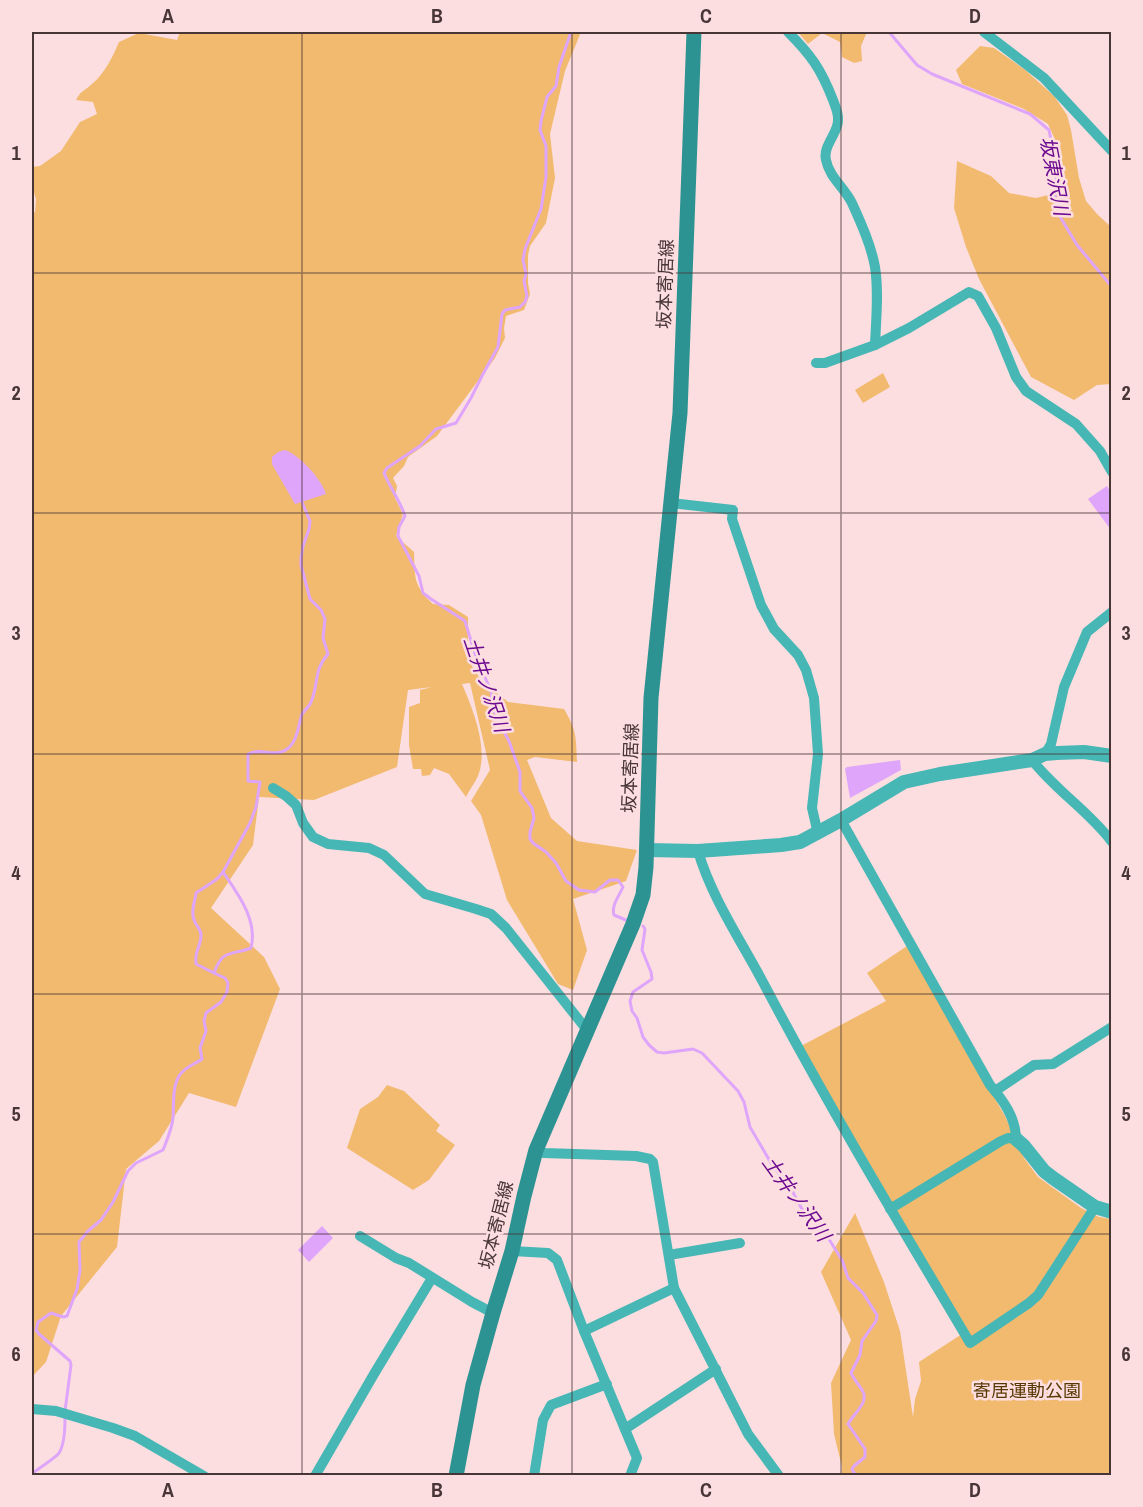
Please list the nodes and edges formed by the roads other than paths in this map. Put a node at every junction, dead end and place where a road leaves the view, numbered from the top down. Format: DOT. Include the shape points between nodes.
graph roads {
  1 [pos="694,32"];
  2 [pos="788,32"];
  3 [pos="984,32"];
  4 [pos="1112,152"];
  5 [pos="875,345"];
  6 [pos="816,363"];
  7 [pos="1112,472"];
  8 [pos="671,503"];
  9 [pos="1112,612"];
  10 [pos="1112,756"];
  11 [pos="1039,757"];
  12 [pos="273,788"];
  13 [pos="841,820"];
  14 [pos="818,834"];
  15 [pos="1112,843"];
  16 [pos="647,850"];
  17 [pos="698,851"];
  18 [pos="1112,1027"];
  19 [pos="587,1030"];
  20 [pos="996,1091"];
  21 [pos="1016,1139"];
  22 [pos="536,1150"];
  23 [pos="1095,1208"];
  24 [pos="890,1209"];
  25 [pos="1112,1212"];
  26 [pos="360,1236"];
  27 [pos="740,1243"];
  28 [pos="512,1251"];
  29 [pos="669,1255"];
  30 [pos="432,1278"];
  31 [pos="674,1288"];
  32 [pos="493,1313"];
  33 [pos="584,1332"];
  34 [pos="716,1369"];
  35 [pos="607,1384"];
  36 [pos="32,1409"];
  37 [pos="625,1429"];
  38 [pos="204,1476"];
  39 [pos="315,1476"];
  40 [pos="456,1476"];
  41 [pos="534,1476"];
  42 [pos="630,1476"];
  43 [pos="779,1476"];
  1 -- 8 [label="main road, 坂本寄居線" via="680,402"];
  2 -- 5 [label="street" via="824,76 838,117 825,159 851,200 875,267"];
  3 -- 4 [label="street" via="1044,78"];
  5 -- 6 [label="street"];
  5 -- 7 [label="street" via="969,292 978,296 1026,391 1076,424"];
  8 -- 14 [label="street" via="732,510 761,605 806,670 817,724 812,808"];
  8 -- 16 [label="main road, 坂本寄居線" via="651,698"];
  9 -- 11 [label="street" via="1087,632 1064,687 1051,744"];
  10 -- 11 [label="street" via="1084,752"];
  11 -- 13 [label="street" via="904,782"];
  11 -- 15 [label="street" via="1045,776"];
  12 -- 19 [label="street" via="296,805 313,837 328,844 369,848 384,855 425,894 490,914 506,928"];
  13 -- 14 [label="street"];
  13 -- 20 [label="street"];
  14 -- 17 [label="street" via="781,845"];
  16 -- 17 [label="street"];
  16 -- 19 [label="main road, 坂本寄居線" via="640,905"];
  17 -- 24 [label="street" via="717,900"];
  18 -- 20 [label="street" via="1053,1064 1034,1065"];
  19 -- 22 [label="main road, 坂本寄居線"];
  20 -- 21 [label="street" via="1010,1112"];
  21 -- 23 [label="street" via="1044,1171"];
  21 -- 24 [label="street" via="1001,1141"];
  22 -- 28 [label="main road, 坂本寄居線"];
  22 -- 29 [label="street" via="636,1156 653,1162"];
  23 -- 24 [label="street" via="1038,1295 970,1343"];
  23 -- 25 [label="street"];
  26 -- 30 [label="street"];
  27 -- 29 [label="street"];
  28 -- 32 [label="main road, 坂本寄居線"];
  28 -- 33 [label="street" via="548,1253 557,1260"];
  29 -- 31 [label="street"];
  30 -- 32 [label="street"];
  30 -- 39 [label="street"];
  31 -- 33 [label="street"];
  31 -- 34 [label="street"];
  32 -- 40 [label="main road, 坂本寄居線" via="472,1385"];
  33 -- 35 [label="street"];
  34 -- 37 [label="street"];
  34 -- 43 [label="street" via="748,1434"];
  35 -- 37 [label="street"];
  35 -- 41 [label="street" via="551,1406 543,1420"];
  36 -- 38 [label="street" via="56,1411 135,1436"];
  37 -- 42 [label="street" via="637,1458"];
}
